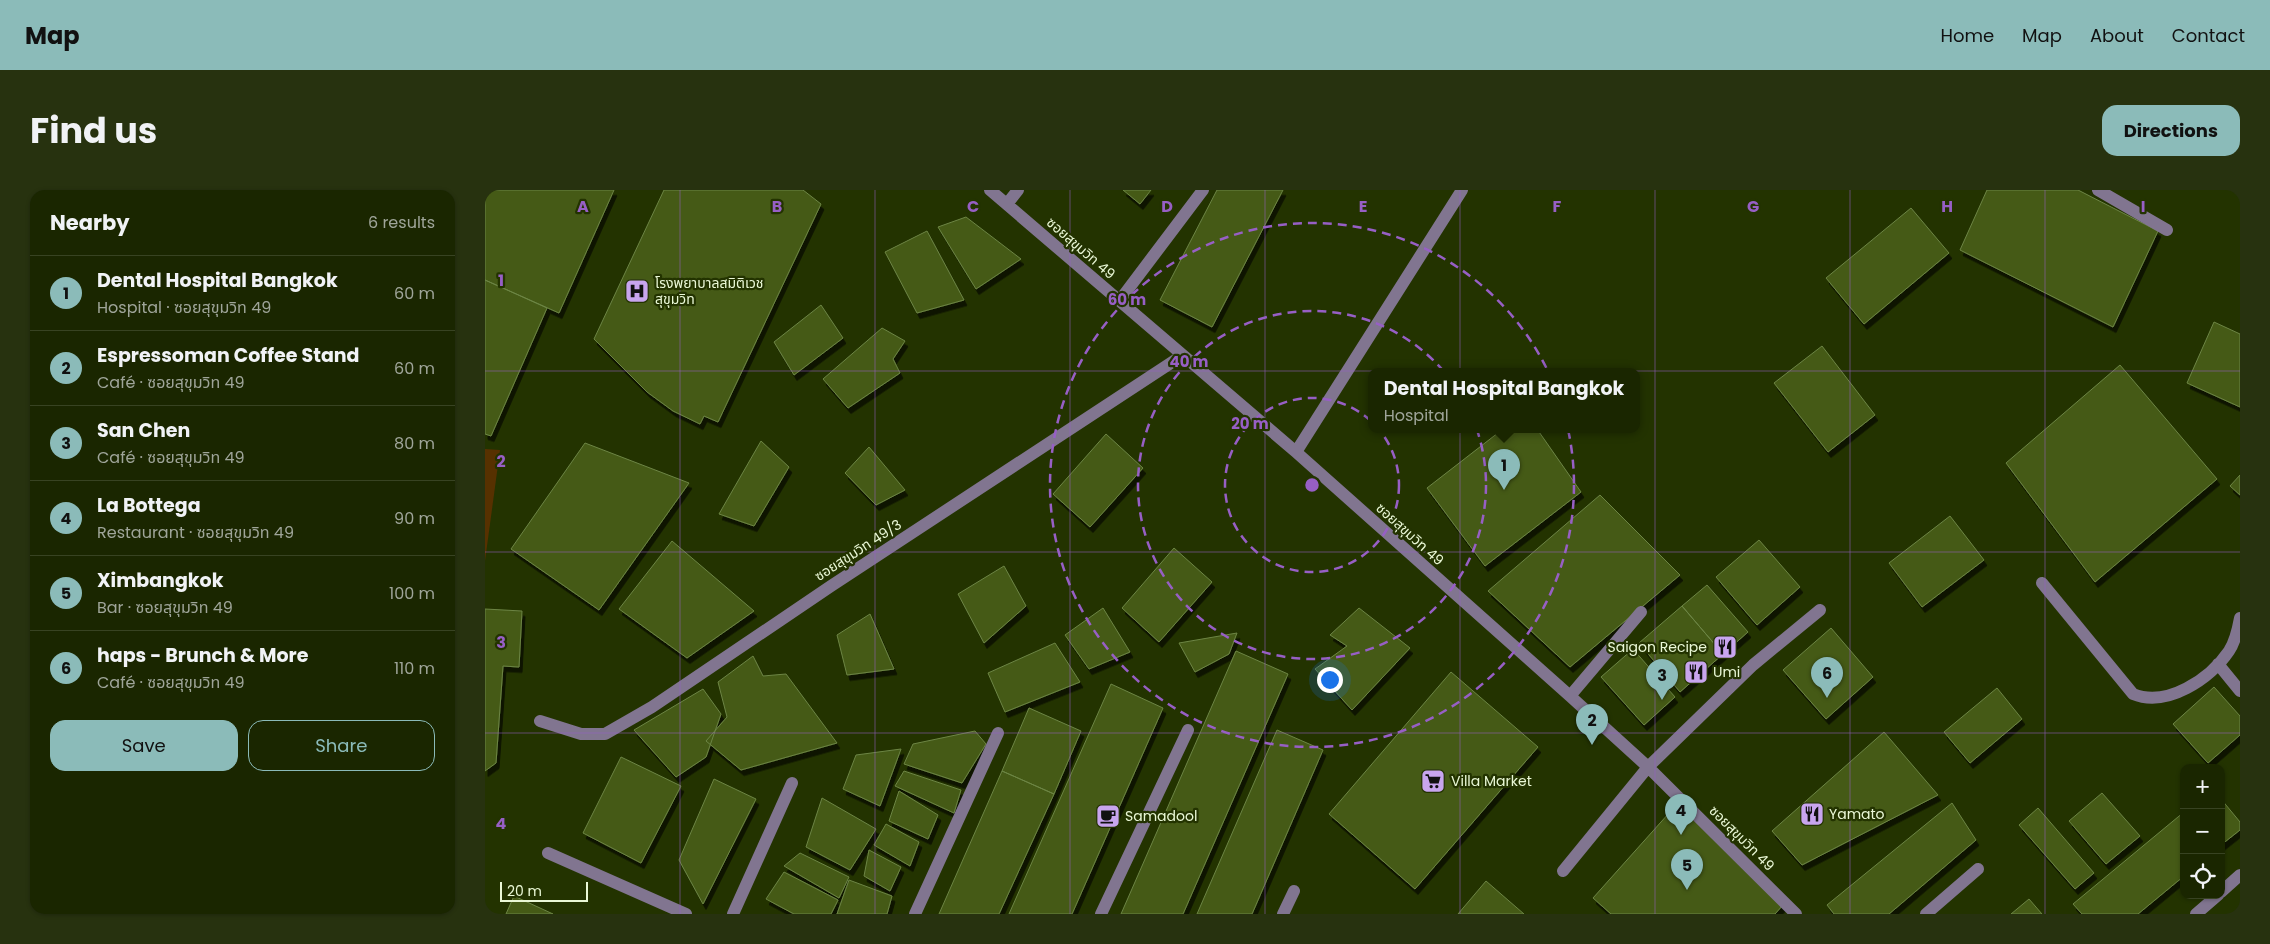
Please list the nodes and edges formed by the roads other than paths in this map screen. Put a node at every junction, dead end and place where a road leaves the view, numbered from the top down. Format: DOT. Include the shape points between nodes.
graph roads {
  1 [pos="990,190"];
  2 [pos="1018,190"];
  3 [pos="1203,190"];
  4 [pos="1462,190"];
  5 [pos="2098,190"];
  6 [pos="1007,204"];
  7 [pos="2167,230"];
  8 [pos="1120,300"];
  9 [pos="1183,355"];
  10 [pos="1296,452"];
  11 [pos="2042,583"];
  12 [pos="1820,610"];
  13 [pos="1641,612"];
  14 [pos="2240,618"];
  15 [pos="2218,664"];
  16 [pos="2240,691"];
  17 [pos="1570,696"];
  18 [pos="540,722"];
  19 [pos="1188,730"];
  20 [pos="998,733"];
  21 [pos="1648,767"];
  22 [pos="793,783"];
  23 [pos="548,853"];
  24 [pos="1978,869"];
  25 [pos="1563,871"];
  26 [pos="2240,875"];
  27 [pos="2225,888"];
  28 [pos="1294,891"];
  29 [pos="2213,899"];
  30 [pos="685,914"];
  31 [pos="733,914"];
  32 [pos="915,914"];
  33 [pos="1101,914"];
  34 [pos="1283,914"];
  35 [pos="1797,914"];
  36 [pos="1926,914"];
  37 [pos="2196,914"];
  1 -- 6 [label="street, ซอยสุขุมวิท 49"];
  2 -- 6 [label="street"];
  3 -- 8 [label="street"];
  4 -- 10 [label="street"];
  5 -- 7 [label="street"];
  6 -- 8 [label="street, ซอยสุขุมวิท 49"];
  8 -- 9 [label="street, ซอยสุขุมวิท 49"];
  9 -- 10 [label="street, ซอยสุขุมวิท 49"];
  9 -- 18 [label="street, ซอยสุขุมวิท 49/3" via="652,707 605,734 581,734"];
  10 -- 17 [label="street, ซอยสุขุมวิท 49"];
  11 -- 15 [label="street" via="2133,694 2151,698 2172,694 2193,685"];
  12 -- 21 [label="street" via="1753,665"];
  13 -- 17 [label="street"];
  14 -- 15 [label="street" via="2229,650"];
  15 -- 16 [label="street"];
  17 -- 21 [label="street, ซอยสุขุมวิท 49"];
  19 -- 33 [label="street"];
  20 -- 32 [label="street"];
  21 -- 25 [label="street"];
  21 -- 35 [label="street, ซอยสุขุมวิท 49"];
  22 -- 31 [label="street"];
  23 -- 30 [label="street"];
  24 -- 36 [label="street"];
  26 -- 27 [label="street"];
  28 -- 34 [label="street"];
  29 -- 37 [label="street"];
}
